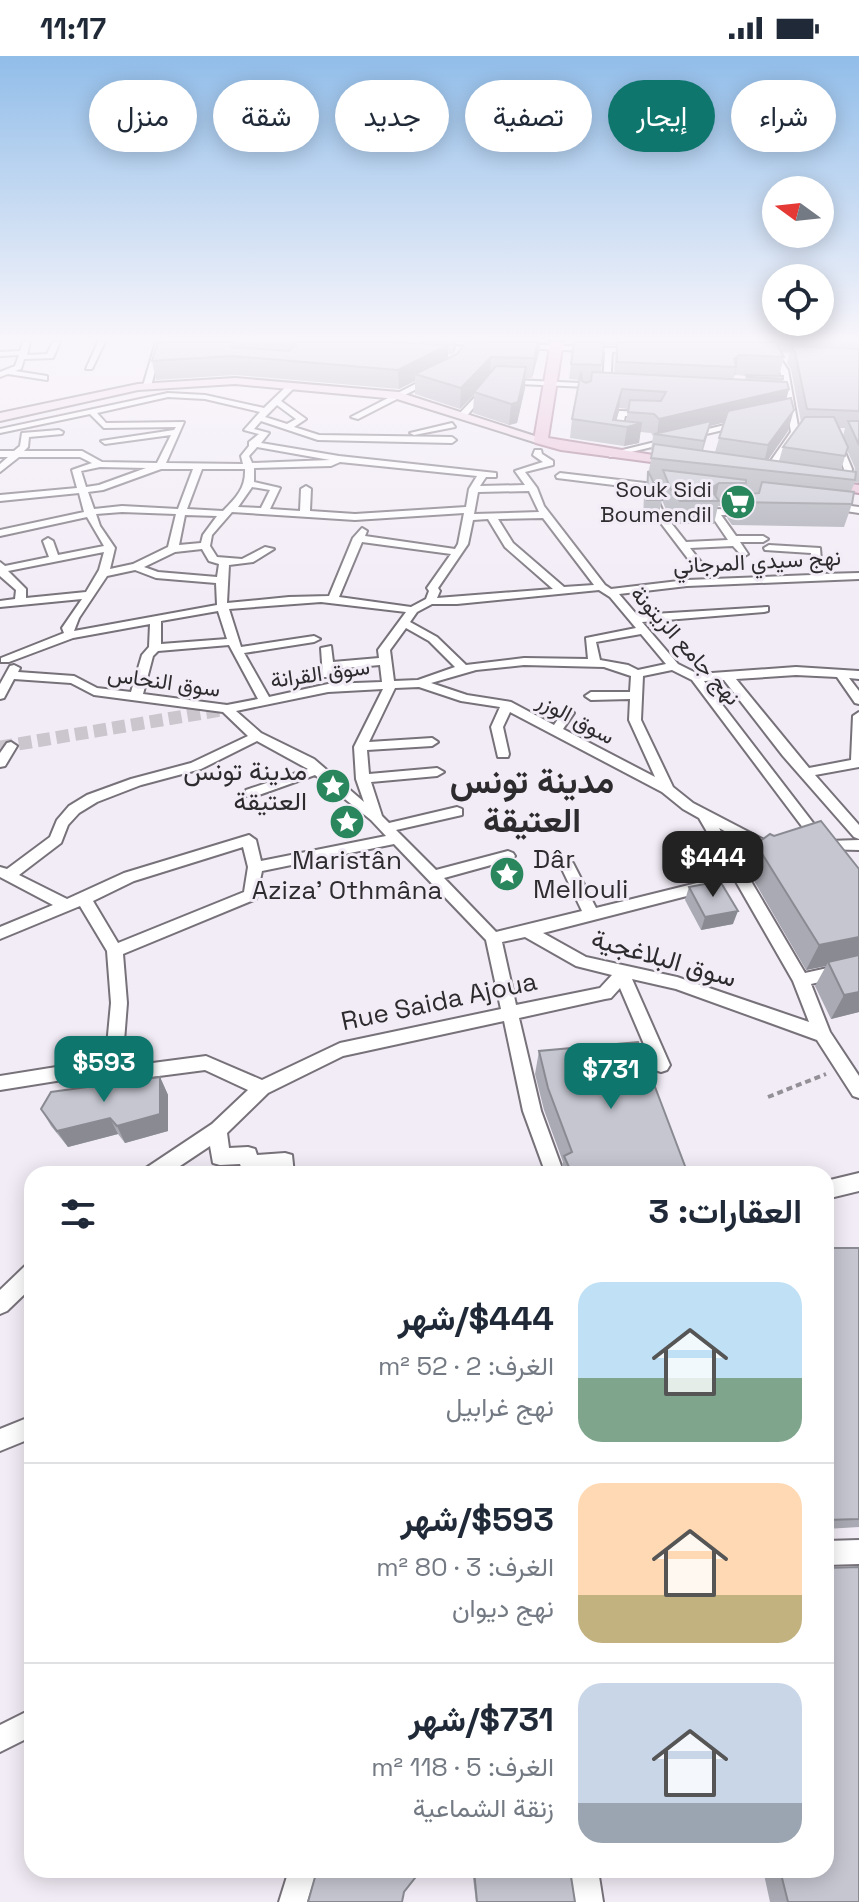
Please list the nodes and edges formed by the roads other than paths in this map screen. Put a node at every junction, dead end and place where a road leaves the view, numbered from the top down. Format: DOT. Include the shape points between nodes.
graph roads {
  1 [pos="178,428"];
  2 [pos="250,428"];
  3 [pos="291,428"];
  4 [pos="428,428"];
  5 [pos="484,428"];
  6 [pos="544,428"];
  7 [pos="618,428"];
  8 [pos="656,428"];
  9 [pos="721,428"];
  10 [pos="795,428"];
  11 [pos="717,429"];
  12 [pos="59,432"];
  13 [pos="175,432"];
  14 [pos="795,432"];
  15 [pos="807,433"];
  16 [pos="820,433"];
  17 [pos="832,433"];
  18 [pos="846,434"];
  19 [pos="413,439"];
  20 [pos="452,440"];
  21 [pos="105,441"];
  22 [pos="654,441"];
  23 [pos="713,441"];
  24 [pos="252,444"];
  25 [pos="541,445"];
  26 [pos="0,454"];
  27 [pos="610,454"];
  28 [pos="17,455"];
  29 [pos="845,457"];
  30 [pos="859,458"];
  31 [pos="339,459"];
  32 [pos="100,464"];
  33 [pos="160,466"];
  34 [pos="252,466"];
  35 [pos="198,467"];
  36 [pos="704,467"];
  37 [pos="0,469"];
  38 [pos="764,475"];
  39 [pos="560,476"];
  40 [pos="804,481"];
  41 [pos="250,484"];
  42 [pos="839,486"];
  43 [pos="649,487"];
  44 [pos="532,488"];
  45 [pos="306,489"];
  46 [pos="474,489"];
  47 [pos="859,489"];
  48 [pos="81,491"];
  49 [pos="696,491"];
  50 [pos="748,495"];
  51 [pos="0,498"];
  52 [pos="818,504"];
  53 [pos="832,506"];
  54 [pos="859,510"];
  55 [pos="264,511"];
  56 [pos="229,512"];
  57 [pos="89,513"];
  58 [pos="181,513"];
  59 [pos="305,513"];
  60 [pos="468,513"];
  61 [pos="546,515"];
  62 [pos="373,516"];
  63 [pos="491,516"];
  64 [pos="0,533"];
  65 [pos="358,538"];
  66 [pos="48,541"];
  67 [pos="734,541"];
  68 [pos="682,545"];
  69 [pos="205,546"];
  70 [pos="110,548"];
  71 [pos="173,549"];
  72 [pos="269,549"];
  73 [pos="456,552"];
  74 [pos="743,554"];
  75 [pos="54,557"];
  76 [pos="224,563"];
  77 [pos="699,566"];
  78 [pos="136,567"];
  79 [pos="0,568"];
  80 [pos="105,573"];
  81 [pos="859,576"];
  82 [pos="817,579"];
  83 [pos="220,580"];
  84 [pos="605,589"];
  85 [pos="562,591"];
  86 [pos="90,595"];
  87 [pos="333,599"];
  88 [pos="20,601"];
  89 [pos="430,601"];
  90 [pos="0,604"];
  91 [pos="222,605"];
  92 [pos="764,609"];
  93 [pos="413,610"];
  94 [pos="632,619"];
  95 [pos="156,621"];
  96 [pos="403,622"];
  97 [pos="643,630"];
  98 [pos="70,635"];
  99 [pos="314,639"];
  100 [pos="234,646"];
  101 [pos="155,648"];
  102 [pos="327,648"];
  103 [pos="2,660"];
  104 [pos="384,661"];
  105 [pos="595,663"];
  106 [pos="327,666"];
  107 [pos="674,666"];
  108 [pos="463,668"];
  109 [pos="840,673"];
  110 [pos="637,674"];
  111 [pos="10,675"];
  112 [pos="859,675"];
  113 [pos="728,677"];
  114 [pos="696,678"];
  115 [pos="420,683"];
  116 [pos="388,684"];
  117 [pos="328,688"];
  118 [pos="0,695"];
  119 [pos="636,695"];
  120 [pos="591,696"];
  121 [pos="136,697"];
  122 [pos="265,700"];
  123 [pos="859,700"];
  124 [pos="507,705"];
  125 [pos="227,709"];
  126 [pos="568,713"];
  127 [pos="859,716"];
  128 [pos="557,729"];
  129 [pos="257,736"];
  130 [pos="432,742"];
  131 [pos="11,746"];
  132 [pos="360,747"];
  133 [pos="503,754"];
  134 [pos="0,763"];
  135 [pos="317,770"];
  136 [pos="437,772"];
  137 [pos="806,773"];
  138 [pos="363,779"];
  139 [pos="667,789"];
  140 [pos="251,793"];
  141 [pos="457,812"];
  142 [pos="703,813"];
  143 [pos="386,828"];
  144 [pos="859,834"];
  145 [pos="814,844"];
  146 [pos="859,845"];
  147 [pos="764,846"];
  148 [pos="508,856"];
  149 [pos="255,867"];
  150 [pos="568,867"];
  151 [pos="734,867"];
  152 [pos="5,872"];
  153 [pos="433,876"];
  154 [pos="84,899"];
  155 [pos="66,905"];
  156 [pos="591,914"];
  157 [pos="527,931"];
  158 [pos="0,933"];
  159 [pos="493,938"];
  160 [pos="115,951"];
  161 [pos="859,967"];
  162 [pos="621,973"];
  163 [pos="801,980"];
  164 [pos="509,1016"];
  165 [pos="823,1035"];
  166 [pos="661,1065"];
  167 [pos="113,1075"];
  168 [pos="0,1083"];
  169 [pos="262,1088"];
  170 [pos="859,1091"];
  171 [pos="218,1130"];
  172 [pos="165,1166"];
  173 [pos="285,1166"];
  174 [pos="552,1166"];
  175 [pos="859,1182"];
  176 [pos="834,1188"];
  177 [pos="24,1281"];
  178 [pos="0,1304"];
  179 [pos="24,1430"];
  180 [pos="0,1440"];
  181 [pos="859,1552"];
  182 [pos="834,1553"];
  183 [pos="24,1726"];
  184 [pos="0,1739"];
  185 [pos="300,1878"];
  186 [pos="585,1878"];
  187 [pos="293,1902"];
  188 [pos="589,1902"];
  1 -- 13 [label="street"];
  2 -- 24 [label="street" via="265,433"];
  3 -- 19 [label="street" via="318,437"];
  4 -- 19 [label="street" via="415,432"];
  5 -- 25 [label="main road"];
  6 -- 25 [label="main road"];
  7 -- 22 [label="street" via="616,436"];
  8 -- 22 [label="street"];
  9 -- 11 [label="street"];
  10 -- 14 [label="street"];
  11 -- 22 [label="street"];
  11 -- 23 [label="street"];
  12 -- 28 [label="street" via="25,435"];
  13 -- 21 [label="street"];
  13 -- 33 [label="street"];
  14 -- 15 [label="street"];
  14 -- 38 [label="street"];
  16 -- 17 [label="street"];
  17 -- 18 [label="street"];
  17 -- 29 [label="street"];
  19 -- 20 [label="street"];
  22 -- 27 [label="street"];
  24 -- 31 [label="street"];
  24 -- 34 [label="street" via="245,456"];
  25 -- 27 [label="main road"];
  25 -- 44 [label="street, نهج جامع الزيتونة" via="537,455 550,463 519,471"];
  26 -- 28 [label="street"];
  27 -- 36 [label="main road"];
  28 -- 32 [label="street" via="82,454"];
  28 -- 37 [label="street"];
  29 -- 30 [label="street"];
  29 -- 42 [label="street" via="848,469"];
  31 -- 34 [label="street"];
  31 -- 46 [label="street" via="488,476"];
  32 -- 33 [label="street"];
  32 -- 48 [label="street" via="76,470"];
  33 -- 35 [label="street"];
  33 -- 48 [label="street"];
  34 -- 35 [label="street"];
  34 -- 41 [label="street"];
  35 -- 58 [label="street"];
  39 -- 43 [label="street"];
  40 -- 42 [label="main road"];
  41 -- 55 [label="street" via="275,488"];
  41 -- 56 [label="street"];
  42 -- 47 [label="main road"];
  42 -- 53 [label="street"];
  43 -- 49 [label="street"];
  43 -- 68 [label="street" via="659,514"];
  44 -- 46 [label="street"];
  44 -- 61 [label="street, نهج جامع الزيتونة"];
  45 -- 59 [label="street"];
  46 -- 60 [label="street"];
  48 -- 51 [label="street"];
  48 -- 57 [label="street"];
  50 -- 67 [label="street" via="748,512 714,512"];
  52 -- 53 [label="street"];
  53 -- 54 [label="street"];
  55 -- 56 [label="street"];
  55 -- 59 [label="street"];
  56 -- 58 [label="street"];
  56 -- 69 [label="street" via="205,539"];
  57 -- 58 [label="street"];
  57 -- 64 [label="street"];
  57 -- 70 [label="street"];
  58 -- 71 [label="street"];
  59 -- 62 [label="street"];
  60 -- 62 [label="street"];
  60 -- 63 [label="street"];
  60 -- 73 [label="street" via="463,544"];
  61 -- 63 [label="street"];
  61 -- 84 [label="street, نهج جامع الزيتونة"];
  62 -- 65 [label="street"];
  63 -- 85 [label="street" via="509,545"];
  65 -- 73 [label="street"];
  65 -- 87 [label="street"];
  66 -- 75 [label="street"];
  67 -- 68 [label="street"];
  67 -- 74 [label="street"];
  67 -- 82 [label="street" via="816,550"];
  68 -- 77 [label="street"];
  69 -- 71 [label="street"];
  69 -- 76 [label="street" via="213,559"];
  70 -- 75 [label="street"];
  70 -- 80 [label="street"];
  71 -- 78 [label="street"];
  72 -- 76 [label="street" via="244,563"];
  73 -- 89 [label="street" via="432,588"];
  75 -- 79 [label="street"];
  76 -- 83 [label="street"];
  78 -- 80 [label="street"];
  78 -- 83 [label="street" via="156,575"];
  79 -- 88 [label="street" via="21,589"];
  80 -- 86 [label="street"];
  81 -- 82 [label="street, نهج سيدي المرجاني"];
  82 -- 84 [label="street, نهج سيدي المرجاني"];
  83 -- 91 [label="street"];
  84 -- 85 [label="street, نهج سيدي المرجاني"];
  84 -- 94 [label="street, نهج جامع الزيتونة"];
  85 -- 89 [label="street, نهج سيدي المرجاني"];
  86 -- 88 [label="street"];
  86 -- 98 [label="street" via="68,628"];
  87 -- 91 [label="street"];
  87 -- 93 [label="street"];
  88 -- 90 [label="street"];
  89 -- 93 [label="street"];
  91 -- 95 [label="street"];
  91 -- 100 [label="street"];
  92 -- 94 [label="street"];
  93 -- 96 [label="street"];
  94 -- 97 [label="street, نهج جامع الزيتونة"];
  95 -- 98 [label="street"];
  95 -- 101 [label="street"];
  96 -- 104 [label="street" via="384,650"];
  96 -- 108 [label="street" via="433,639"];
  97 -- 105 [label="street" via="590,640"];
  97 -- 107 [label="street, نهج جامع الزيتونة"];
  98 -- 103 [label="street"];
  99 -- 100 [label="street"];
  100 -- 101 [label="street"];
  100 -- 122 [label="street"];
  101 -- 121 [label="street"];
  102 -- 106 [label="street"];
  103 -- 111 [label="street" via="17,661"];
  104 -- 106 [label="street"];
  104 -- 116 [label="street"];
  105 -- 108 [label="street"];
  105 -- 110 [label="street" via="630,668"];
  106 -- 117 [label="street"];
  107 -- 110 [label="street"];
  107 -- 114 [label="street, نهج جامع الزيتونة"];
  108 -- 115 [label="street"];
  109 -- 112 [label="street"];
  109 -- 113 [label="street"];
  109 -- 123 [label="street"];
  110 -- 119 [label="street"];
  111 -- 118 [label="street"];
  111 -- 121 [label="street, سوق النحاس" via="74,680 94,691"];
  113 -- 114 [label="street"];
  113 -- 137 [label="street"];
  114 -- 145 [label="street, نهج جامع الزيتونة"];
  115 -- 116 [label="street, سوق القرانة"];
  115 -- 124 [label="street, سوق الوزر"];
  116 -- 117 [label="street, سوق القرانة"];
  116 -- 132 [label="street"];
  117 -- 122 [label="street, سوق القرانة"];
  119 -- 120 [label="street"];
  119 -- 139 [label="street" via="635,720"];
  121 -- 125 [label="street, سوق النحاس"];
  122 -- 125 [label="street, سوق القرانة"];
  124 -- 128 [label="street, سوق الوزر"];
  124 -- 133 [label="street" via="497,727"];
  125 -- 129 [label="street, سوق النحاس"];
  126 -- 128 [label="street"];
  127 -- 137 [label="street" via="857,763"];
  128 -- 139 [label="street, سوق الوزر"];
  129 -- 135 [label="street, سوق النحاس"];
  129 -- 152 [label="street" via="197,765 105,792 74,810 57,827 56,840"];
  130 -- 132 [label="street"];
  131 -- 134 [label="street"];
  132 -- 138 [label="street"];
  135 -- 140 [label="street"];
  135 -- 143 [label="street, سوق النحاس"];
  136 -- 138 [label="street"];
  137 -- 144 [label="street"];
  138 -- 143 [label="street"];
  139 -- 142 [label="street, سوق الوزر"];
  141 -- 143 [label="street"];
  142 -- 147 [label="street, سوق الوزر"];
  142 -- 151 [label="street"];
  143 -- 149 [label="street"];
  143 -- 153 [label="street, سوق النحاس"];
  145 -- 146 [label="street"];
  145 -- 147 [label="street"];
  147 -- 151 [label="street"];
  148 -- 153 [label="street"];
  149 -- 154 [label="street" via="249,840 129,877"];
  149 -- 160 [label="street" via="251,895"];
  150 -- 156 [label="street"];
  151 -- 156 [label="street" via="708,879 709,885"];
  151 -- 163 [label="street"];
  152 -- 155 [label="street"];
  153 -- 159 [label="street, سوق النحاس"];
  154 -- 155 [label="street"];
  154 -- 160 [label="street"];
  155 -- 158 [label="street"];
  156 -- 157 [label="street"];
  157 -- 159 [label="street"];
  157 -- 162 [label="street, سوق البلاغجية" via="582,962"];
  159 -- 164 [label="street"];
  160 -- 167 [label="street" via="119,1003"];
  161 -- 163 [label="street"];
  162 -- 164 [label="street, Rue Saida Ajoua" via="605,993"];
  162 -- 165 [label="street, سوق البلاغجية" via="677,983"];
  162 -- 166 [label="street"];
  163 -- 165 [label="street"];
  164 -- 169 [label="street, Rue Saida Ajoua" via="340,1050"];
  164 -- 174 [label="street"];
  165 -- 170 [label="street"];
  167 -- 168 [label="street" via="75,1071"];
  167 -- 169 [label="street" via="206,1063"];
  169 -- 171 [label="street, Rue Saida Ajoua"];
  171 -- 172 [label="street, Rue Saida Ajoua"];
  171 -- 173 [label="street" via="220,1157 248,1155 249,1164 285,1161"];
  175 -- 176 [label="street"];
  177 -- 178 [label="street"];
  179 -- 180 [label="street"];
  181 -- 182 [label="street"];
  183 -- 184 [label="street"];
  185 -- 187 [label="street"];
  186 -- 188 [label="street"];
}
